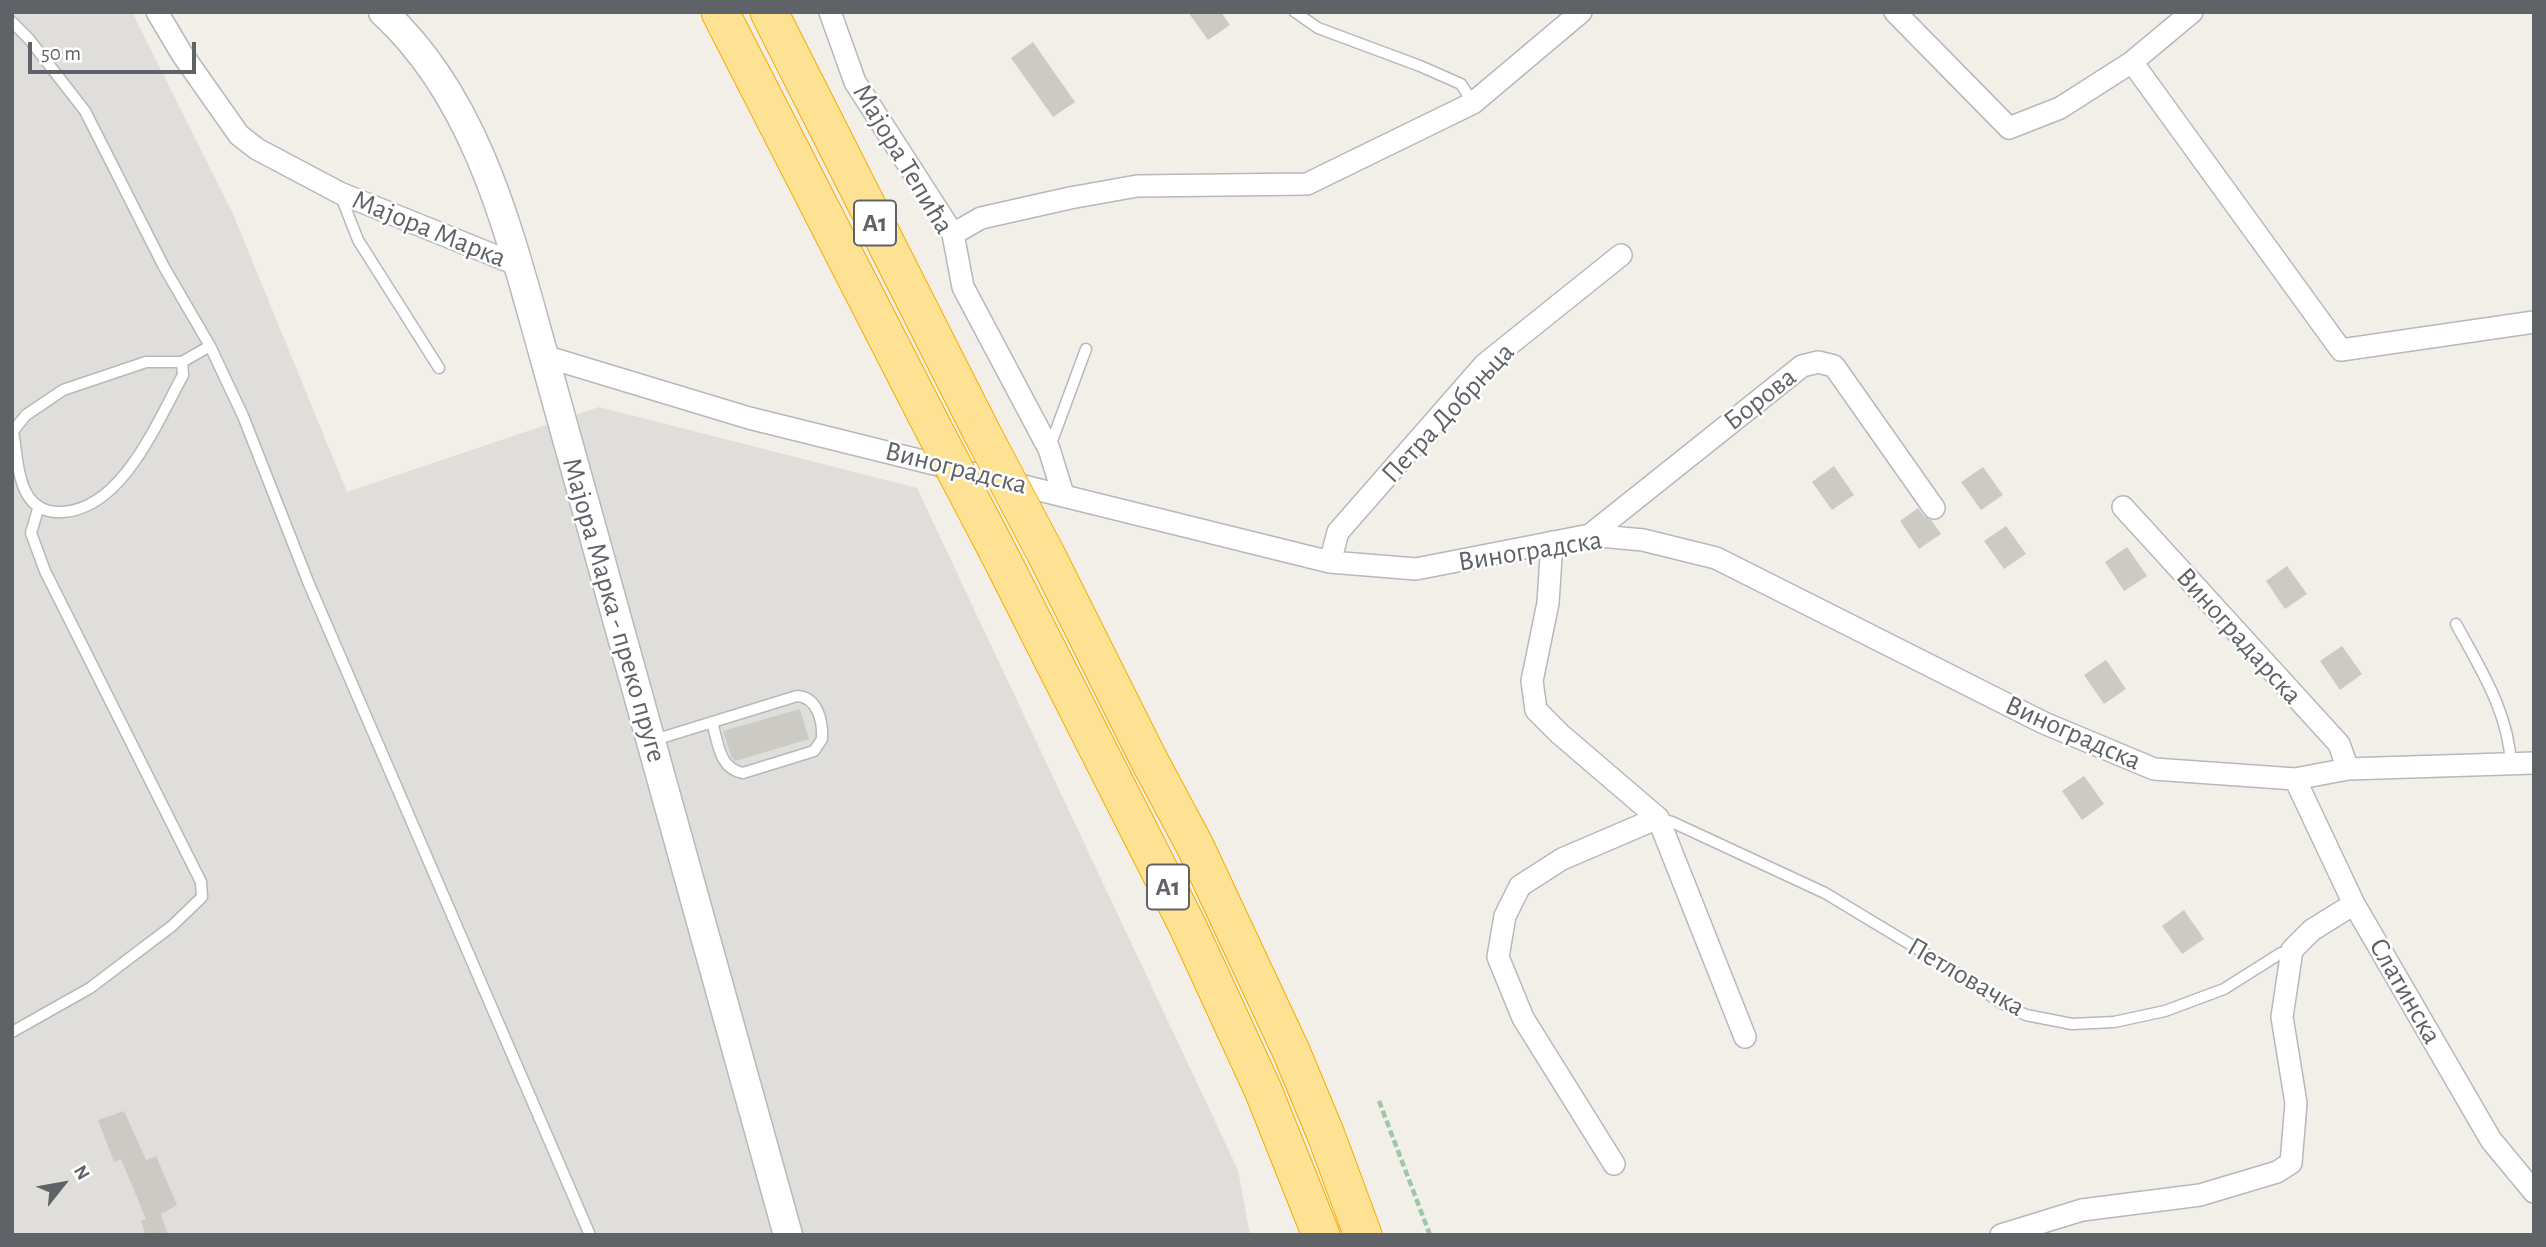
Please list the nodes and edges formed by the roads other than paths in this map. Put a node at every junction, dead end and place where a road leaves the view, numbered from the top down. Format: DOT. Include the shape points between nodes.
graph roads {
  1 [pos="157,12"];
  2 [pos="383,12"];
  3 [pos="720,12"];
  4 [pos="769,12"];
  5 [pos="830,12"];
  6 [pos="1295,12"];
  7 [pos="1581,12"];
  8 [pos="1895,12"];
  9 [pos="2192,12"];
  10 [pos="12,22"];
  11 [pos="2132,62"];
  12 [pos="1473,103"];
  13 [pos="340,192"];
  14 [pos="953,234"];
  15 [pos="1621,255"];
  16 [pos="518,265"];
  17 [pos="2534,322"];
  18 [pos="210,346"];
  19 [pos="1086,349"];
  20 [pos="544,356"];
  21 [pos="182,362"];
  22 [pos="439,368"];
  23 [pos="1049,449"];
  24 [pos="1063,494"];
  25 [pos="1934,508"];
  26 [pos="2123,508"];
  27 [pos="38,509"];
  28 [pos="1590,535"];
  29 [pos="1552,542"];
  30 [pos="1330,562"];
  31 [pos="2456,624"];
  32 [pos="712,722"];
  33 [pos="651,741"];
  34 [pos="2534,763"];
  35 [pos="2511,765"];
  36 [pos="2348,768"];
  37 [pos="2295,779"];
  38 [pos="1658,818"];
  39 [pos="2354,904"];
  40 [pos="2292,950"];
  41 [pos="12,1032"];
  42 [pos="1745,1037"];
  43 [pos="1614,1164"];
  44 [pos="2534,1192"];
  45 [pos="590,1235"];
  46 [pos="788,1235"];
  47 [pos="1321,1235"];
  48 [pos="1363,1235"];
  49 [pos="2001,1235"];
  1 -- 13 [label="street, Мајора Марка" via="239,135"];
  2 -- 16 [label="street, Мајора Марка - преко пруге" via="451,96 498,203"];
  3 -- 47 [label="highway, A1, bridge" via="1188,927 1263,1090"];
  4 -- 48 [label="highway, A1, bridge" via="1195,846 1291,1051"];
  5 -- 14 [label="street, Мајора Тепића" via="855,82"];
  6 -- 12 [label="lane" via="1318,28 1461,84"];
  7 -- 12 [label="street"];
  8 -- 11 [label="street" via="2009,128 2060,108"];
  9 -- 11 [label="street"];
  10 -- 18 [label="lane" via="85,111 164,267"];
  11 -- 17 [label="street" via="2341,350"];
  12 -- 14 [label="street" via="1307,184 1137,186 981,218"];
  13 -- 16 [label="street, Мајора Марка"];
  13 -- 22 [label="lane, Мајора Марка" via="358,240"];
  14 -- 23 [label="street, Мајора Тепића" via="963,287"];
  15 -- 30 [label="street, Петра Добрњца" via="1485,365 1338,532"];
  16 -- 20 [label="street, Мајора Марка - преко пруге"];
  18 -- 21 [label="lane"];
  18 -- 45 [label="lane"];
  19 -- 23 [label="lane"];
  20 -- 24 [label="street, Виноградска" via="749,418"];
  20 -- 33 [label="street, Мајора Марка - преко пруге"];
  21 -- 27 [label="lane" via="183,375 132,466 100,499 78,511"];
  21 -- 27 [label="lane" via="146,362 63,390 26,415 13,431 21,481"];
  23 -- 24 [label="street, Мајора Тепића"];
  24 -- 30 [label="street, Виноградска"];
  25 -- 28 [label="street, Борова" via="1834,366 1818,362 1802,366"];
  26 -- 36 [label="street, Виноградарска" via="2339,744"];
  27 -- 41 [label="lane" via="31,533 45,571 201,882 202,897 172,926 90,988"];
  28 -- 29 [label="street, Виноградска"];
  28 -- 37 [label="street, Виноградска" via="1643,540 1716,558 2044,723 2154,769"];
  29 -- 30 [label="street, Виноградска" via="1416,569"];
  29 -- 38 [label="street, Петловачка" via="1548,603 1532,681 1536,710"];
  31 -- 35 [label="lane" via="2494,694 2510,745"];
  32 -- 32 [label="lane" via="724,762 743,773 814,751 822,739 820,714 803,696"];
  32 -- 33 [label="lane"];
  33 -- 46 [label="street, Мајора Марка - преко пруге"];
  34 -- 35 [label="street, Виноградска"];
  35 -- 36 [label="street, Виноградска"];
  36 -- 37 [label="street, Виноградска"];
  37 -- 39 [label="street, Слатинска"];
  38 -- 40 [label="lane, Петловачка" via="1825,893 2026,1015 2072,1024 2114,1022 2165,1011 2224,989"];
  38 -- 42 [label="street, Петловачка"];
  38 -- 43 [label="street" via="1562,859 1520,886 1505,916 1499,957 1523,1018"];
  39 -- 40 [label="street, Петловачка" via="2312,930"];
  39 -- 44 [label="street, Слатинска" via="2491,1140"];
  40 -- 49 [label="street" via="2282,1017 2296,1103 2291,1163 2277,1172 2200,1195 2082,1210"];
}
